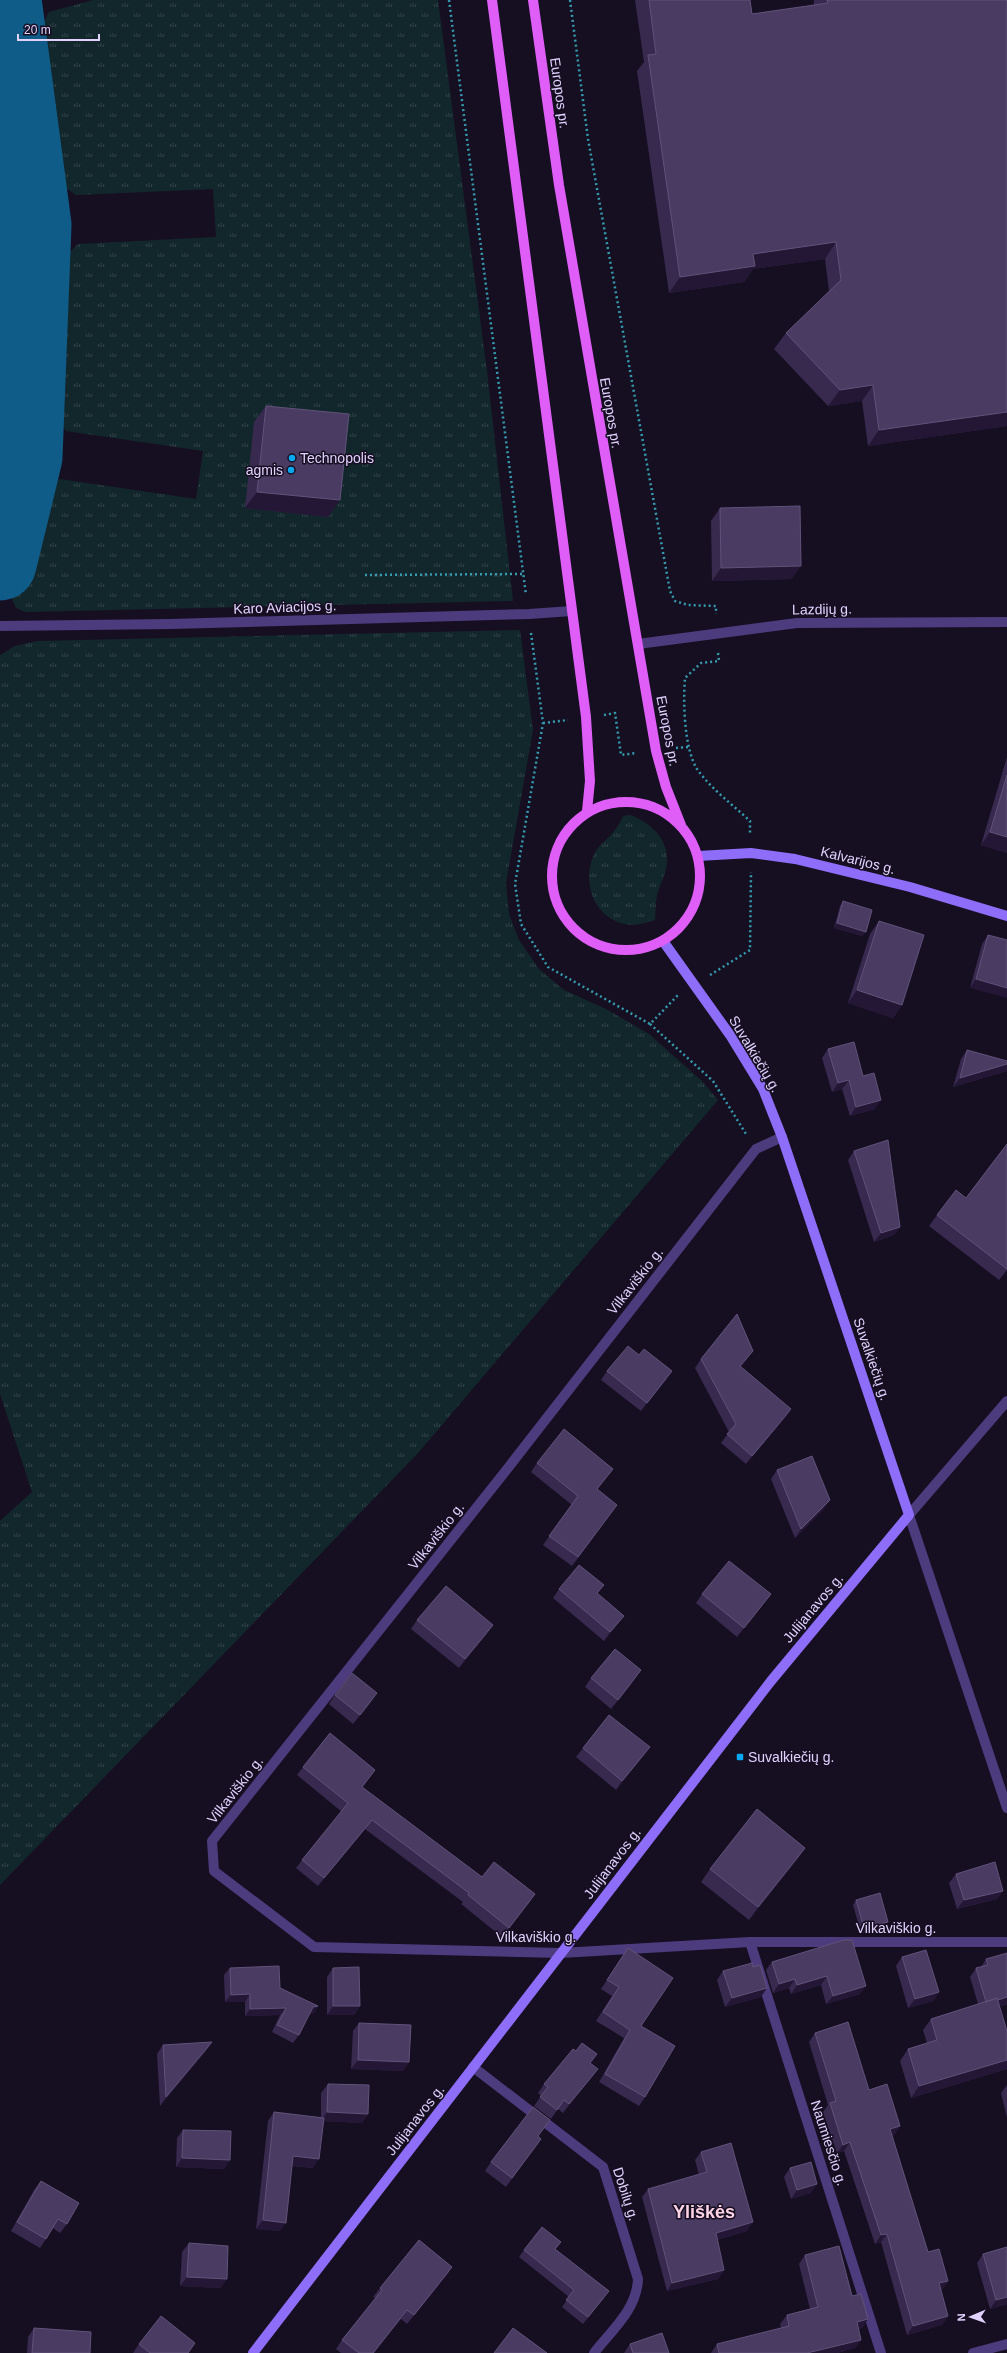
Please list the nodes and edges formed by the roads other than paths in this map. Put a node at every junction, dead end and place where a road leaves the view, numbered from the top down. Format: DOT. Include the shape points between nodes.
graph roads {
  1 [pos="492,0"];
  2 [pos="533,0"];
  3 [pos="572,611"];
  4 [pos="1007,622"];
  5 [pos="0,626"];
  6 [pos="638,644"];
  7 [pos="587,811"];
  8 [pos="682,825"];
  9 [pos="698,856"];
  10 [pos="1007,916"];
  11 [pos="663,941"];
  12 [pos="782,1137"];
  13 [pos="1007,1401"];
  14 [pos="909,1515"];
  15 [pos="1007,1808"];
  16 [pos="750,1942"];
  17 [pos="1007,1942"];
  18 [pos="561,1953"];
  19 [pos="473,2067"];
  20 [pos="1007,2344"];
  21 [pos="253,2353"];
  22 [pos="594,2353"];
  23 [pos="882,2353"];
  24 [pos="974,2353"];
  1 -- 3 [label="main road"];
  2 -- 6 [label="main road, Europos pr." via="559,185"];
  3 -- 5 [label="street, Karo Aviacijos g." via="171,624"];
  3 -- 7 [label="main road" via="586,717 590,781"];
  4 -- 6 [label="street, Lazdijų g." via="797,623"];
  6 -- 8 [label="main road, Europos pr." via="656,750 666,787"];
  7 -- 8 [label="main road, Europos pr." via="611,802 637,802 661,810"];
  7 -- 11 [label="main road, Europos pr." via="566,831 554,856 551,885 560,912 578,934 604,948 632,951 648,948"];
  8 -- 9 [label="main road, Europos pr." via="692,840"];
  9 -- 10 [label="main road, Kalvarijos g." via="751,853 795,859 902,885"];
  9 -- 11 [label="main road, Europos pr." via="701,880 695,904 682,925"];
  11 -- 12 [label="main road, Suvalkiečių g." via="730,1035 763,1089"];
  12 -- 14 [label="main road, Suvalkiečių g."];
  12 -- 18 [label="street, Vilkaviškio g." via="756,1149 504,1473 212,1840 214,1871 314,1947"];
  13 -- 14 [label="street, Julijanavos g."];
  14 -- 15 [label="street, Suvalkiečių g."];
  14 -- 18 [label="main road, Julijanavos g." via="771,1680"];
  16 -- 17 [label="street, Vilkaviškio g."];
  16 -- 18 [label="street, Vilkaviškio g."];
  16 -- 23 [label="street, Naumiesčio g."];
  18 -- 19 [label="main road, Julijanavos g."];
  19 -- 21 [label="main road, Julijanavos g."];
  19 -- 22 [label="street, Dobilų g." via="603,2167 638,2279 633,2304"];
  20 -- 24 [label="street"];
}
